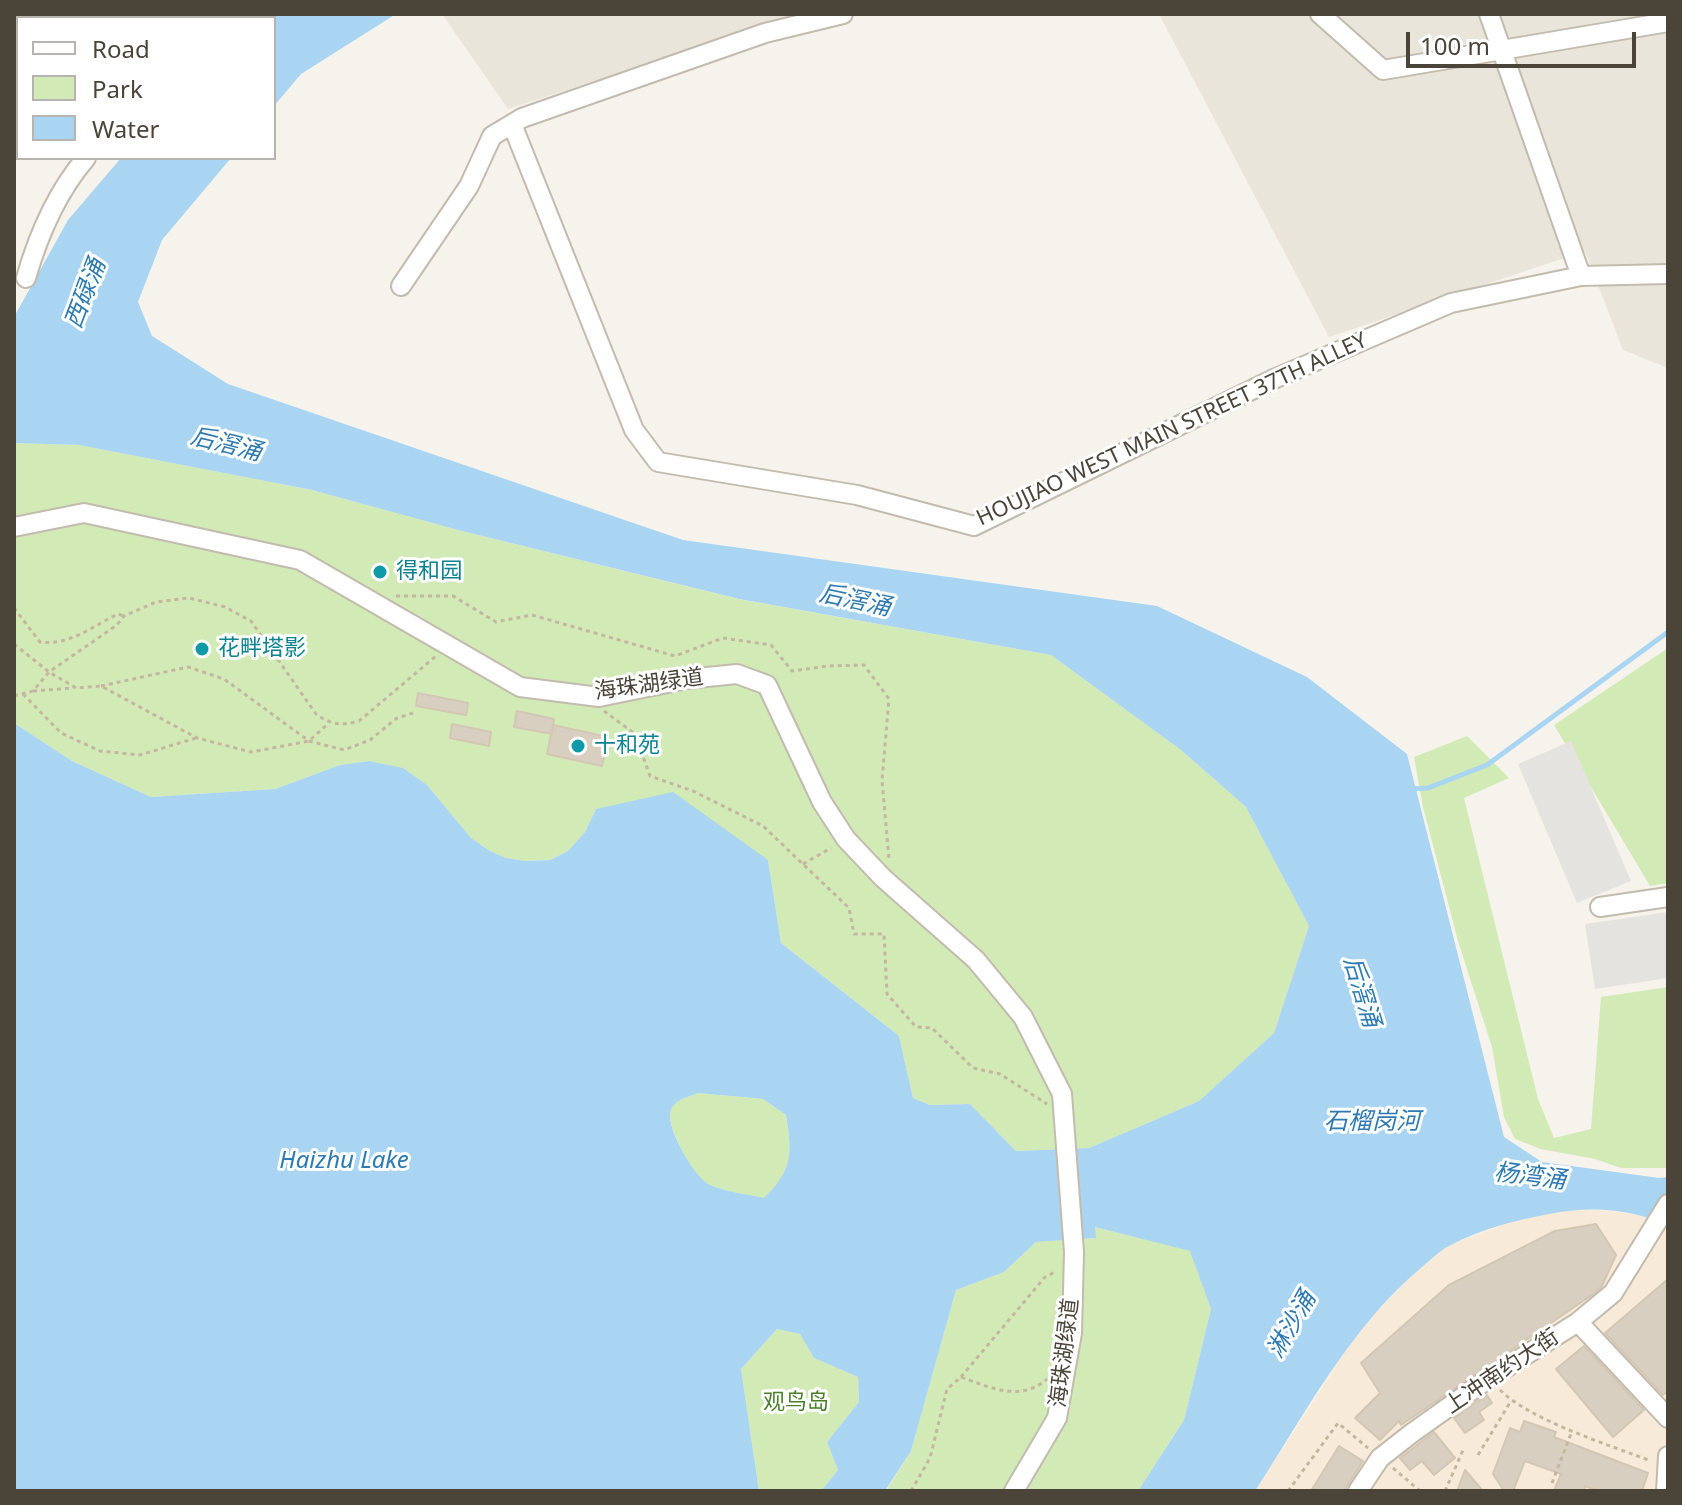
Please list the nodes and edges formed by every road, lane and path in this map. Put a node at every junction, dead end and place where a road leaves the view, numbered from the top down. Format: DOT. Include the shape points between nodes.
graph roads {
  1 [pos="843,14"];
  2 [pos="1320,14"];
  3 [pos="1489,14"];
  4 [pos="1668,22"];
  5 [pos="1502,49"];
  6 [pos="512,124"];
  7 [pos="84,160"];
  8 [pos="1668,274"];
  9 [pos="1581,276"];
  10 [pos="26,278"];
  11 [pos="401,286"];
  12 [pos="14,527"];
  13 [pos="14,608"];
  14 [pos="124,616"];
  15 [pos="14,644"];
  16 [pos="448,646"];
  17 [pos="49,672"];
  18 [pos="101,686"];
  19 [pos="76,688"];
  20 [pos="33,691"];
  21 [pos="23,694"];
  22 [pos="14,696"];
  23 [pos="599,697"];
  24 [pos="413,713"];
  25 [pos="329,723"];
  26 [pos="197,738"];
  27 [pos="309,741"];
  28 [pos="846,839"];
  29 [pos="803,864"];
  30 [pos="1668,897"];
  31 [pos="1600,907"];
  32 [pos="1064,1115"];
  33 [pos="1668,1204"];
  34 [pos="1074,1258"];
  35 [pos="1578,1322"];
  36 [pos="1067,1361"];
  37 [pos="961,1377"];
  38 [pos="1488,1379"];
  39 [pos="1511,1401"];
  40 [pos="1668,1418"];
  41 [pos="1572,1430"];
  42 [pos="1464,1448"];
  43 [pos="1478,1455"];
  44 [pos="1380,1458"];
  45 [pos="1667,1462"];
  46 [pos="1552,1483"];
  47 [pos="911,1491"];
  48 [pos="1014,1491"];
  49 [pos="1288,1491"];
  50 [pos="1358,1491"];
  51 [pos="1420,1491"];
  52 [pos="1445,1491"];
  53 [pos="1666,1491"];
  1 -- 6 [label="street" via="765,33"];
  2 -- 5 [label="street" via="1383,70"];
  3 -- 5 [label="street"];
  4 -- 5 [label="street"];
  5 -- 9 [label="street"];
  6 -- 9 [label="street, HOUJIAO WEST MAIN STREET 37TH ALLEY" via="634,430 658,462 857,495 974,526 1276,378 1451,303"];
  6 -- 11 [label="street" via="492,136 469,186"];
  7 -- 10 [label="street" via="36,242"];
  8 -- 9 [label="street, HOUJIAO WEST MAIN STREET 37TH ALLEY"];
  12 -- 16 [label="street, 海珠湖绿道" via="84,513 300,560"];
  13 -- 14 [label="path" via="40,642 54,644 118,614"];
  14 -- 17 [label="path"];
  14 -- 25 [label="path" via="156,602 189,598 225,607 251,621 316,714"];
  15 -- 17 [label="path"];
  16 -- 23 [label="street, 海珠湖绿道" via="520,687"];
  16 -- 25 [label="path" via="359,721"];
  17 -- 19 [label="path"];
  17 -- 20 [label="path"];
  18 -- 19 [label="path"];
  18 -- 26 [label="path"];
  18 -- 27 [label="path" via="188,667 224,679"];
  19 -- 20 [label="path"];
  20 -- 21 [label="path"];
  21 -- 22 [label="path"];
  21 -- 26 [label="path" via="61,733 100,751 140,755"];
  23 -- 28 [label="street, 海珠湖绿道" via="737,674 767,685 822,802"];
  23 -- 29 [label="path" via="605,714 635,734 650,776 763,826"];
  24 -- 27 [label="path" via="344,750"];
  25 -- 27 [label="path"];
  26 -- 27 [label="path" via="251,752"];
  28 -- 29 [label="path"];
  28 -- 32 [label="street, 海珠湖绿道" via="976,960 1023,1017 1062,1094"];
  29 -- 32 [label="path" via="849,908 854,934 884,934 887,994 916,1027 932,1028 973,1068 1000,1074"];
  30 -- 31 [label="street"];
  32 -- 34 [label="street, 海珠湖绿道"];
  33 -- 35 [label="street, 上冲南约大街" via="1613,1293"];
  34 -- 36 [label="street, 海珠湖绿道"];
  34 -- 37 [label="path" via="1045,1277"];
  35 -- 38 [label="street, 上冲南约大街"];
  35 -- 40 [label="street"];
  36 -- 37 [label="path" via="1035,1389 1004,1393"];
  36 -- 48 [label="street, 海珠湖绿道" via="1057,1418"];
  37 -- 47 [label="path" via="947,1389 930,1458"];
  38 -- 39 [label="path"];
  38 -- 44 [label="street, 上冲南约大街"];
  39 -- 41 [label="path"];
  39 -- 43 [label="path"];
  41 -- 45 [label="path"];
  41 -- 46 [label="path"];
  42 -- 52 [label="path"];
  44 -- 49 [label="path" via="1338,1423"];
  44 -- 50 [label="street, 上冲南约大街"];
  44 -- 51 [label="path"];
  45 -- 53 [label="street"];
}
